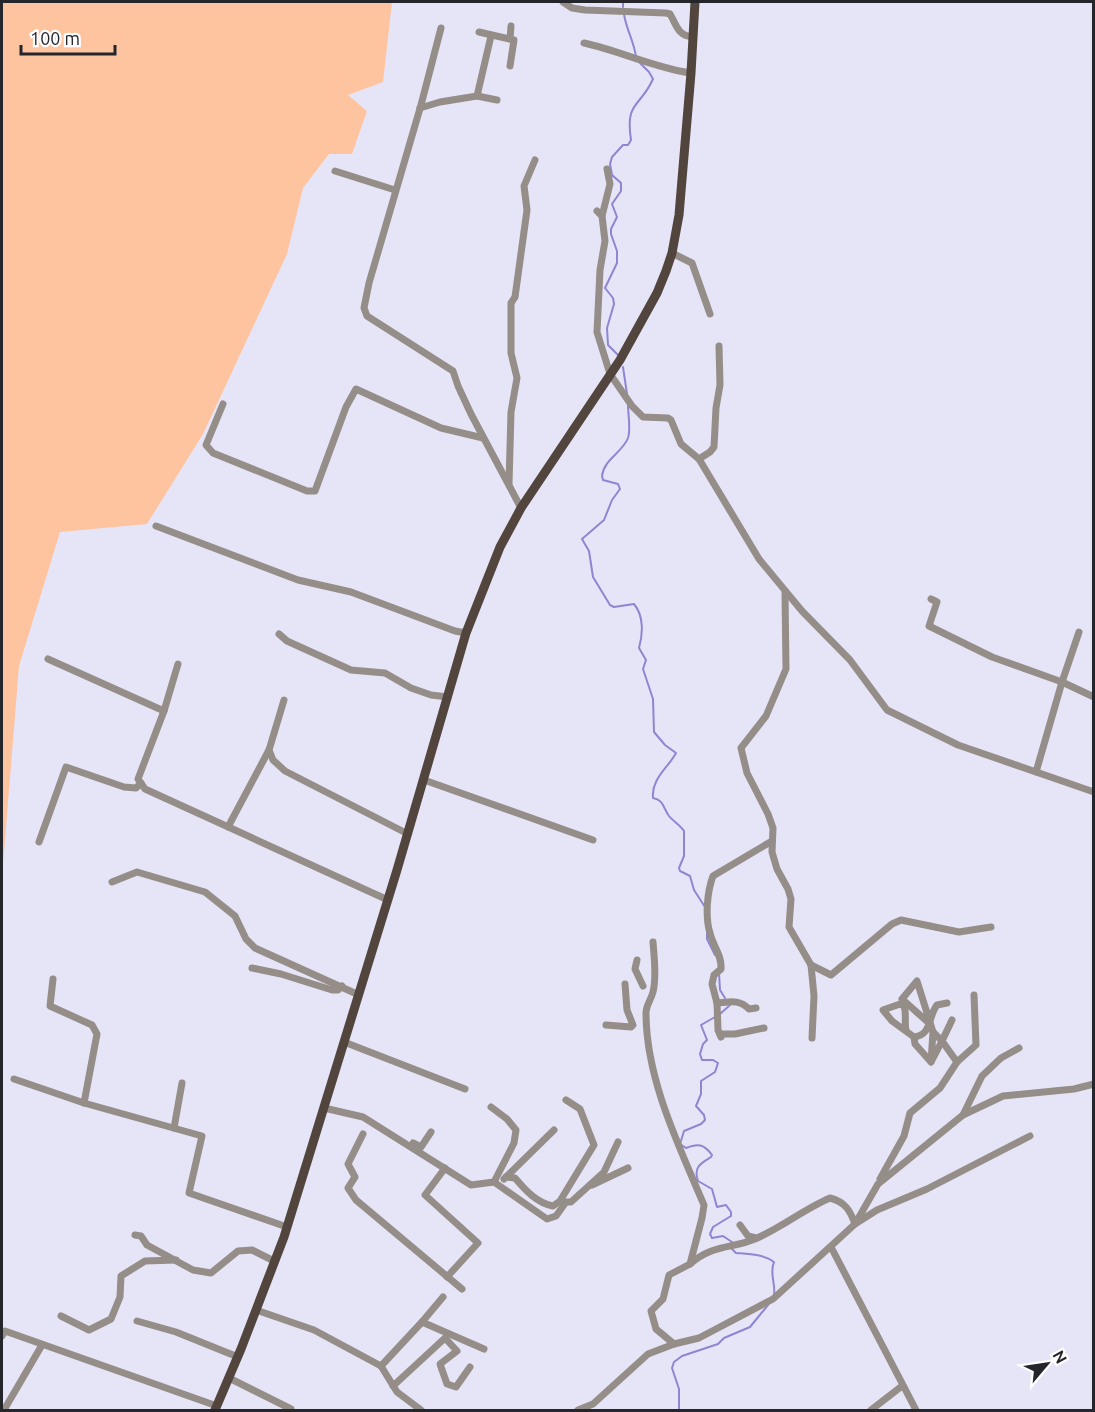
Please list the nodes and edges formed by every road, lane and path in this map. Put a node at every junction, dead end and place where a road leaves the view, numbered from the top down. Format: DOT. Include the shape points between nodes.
graph roads {
  1 [pos="563,2"];
  2 [pos="695,2"];
  3 [pos="511,26"];
  4 [pos="441,28"];
  5 [pos="479,32"];
  6 [pos="491,36"];
  7 [pos="693,37"];
  8 [pos="510,39"];
  9 [pos="584,43"];
  10 [pos="510,66"];
  11 [pos="691,73"];
  12 [pos="477,96"];
  13 [pos="497,100"];
  14 [pos="420,108"];
  15 [pos="535,160"];
  16 [pos="607,169"];
  17 [pos="335,171"];
  18 [pos="395,190"];
  19 [pos="672,253"];
  20 [pos="710,314"];
  21 [pos="719,346"];
  22 [pos="610,374"];
  23 [pos="223,404"];
  24 [pos="483,438"];
  25 [pos="699,459"];
  26 [pos="509,486"];
  27 [pos="521,508"];
  28 [pos="156,526"];
  29 [pos="785,593"];
  30 [pos="931,599"];
  31 [pos="1079,632"];
  32 [pos="466,633"];
  33 [pos="279,634"];
  34 [pos="48,659"];
  35 [pos="178,664"];
  36 [pos="1062,682"];
  37 [pos="1094,697"];
  38 [pos="448,698"];
  39 [pos="284,700"];
  40 [pos="164,711"];
  41 [pos="269,750"];
  42 [pos="1036,772"];
  43 [pos="424,780"];
  44 [pos="141,783"];
  45 [pos="1094,792"];
  46 [pos="228,827"];
  47 [pos="408,834"];
  48 [pos="593,840"];
  49 [pos="772,841"];
  50 [pos="39,842"];
  51 [pos="112,882"];
  52 [pos="388,900"];
  53 [pos="991,927"];
  54 [pos="653,942"];
  55 [pos="637,960"];
  56 [pos="811,965"];
  57 [pos="252,968"];
  58 [pos="53,979"];
  59 [pos="625,984"];
  60 [pos="342,986"];
  61 [pos="643,986"];
  62 [pos="359,995"];
  63 [pos="974,995"];
  64 [pos="947,1003"];
  65 [pos="717,1004"];
  66 [pos="756,1008"];
  67 [pos="952,1020"];
  68 [pos="930,1024"];
  69 [pos="606,1025"];
  70 [pos="764,1028"];
  71 [pos="906,1030"];
  72 [pos="933,1032"];
  73 [pos="914,1037"];
  74 [pos="812,1038"];
  75 [pos="942,1041"];
  76 [pos="344,1042"];
  77 [pos="1019,1048"];
  78 [pos="931,1062"];
  79 [pos="957,1062"];
  80 [pos="1094,1078"];
  81 [pos="14,1079"];
  82 [pos="182,1083"];
  83 [pos="1092,1085"];
  84 [pos="465,1089"];
  85 [pos="566,1100"];
  86 [pos="84,1102"];
  87 [pos="491,1107"];
  88 [pos="324,1108"];
  89 [pos="963,1115"];
  90 [pos="370,1121"];
  91 [pos="174,1128"];
  92 [pos="554,1130"];
  93 [pos="431,1132"];
  94 [pos="363,1134"];
  95 [pos="1030,1136"];
  96 [pos="618,1142"];
  97 [pos="445,1168"];
  98 [pos="627,1168"];
  99 [pos="506,1177"];
  100 [pos="496,1183"];
  101 [pos="878,1184"];
  102 [pos="585,1188"];
  103 [pos="855,1224"];
  104 [pos="740,1225"];
  105 [pos="287,1227"];
  106 [pos="135,1235"];
  107 [pos="756,1238"];
  108 [pos="831,1247"];
  109 [pos="176,1260"];
  110 [pos="274,1261"];
  111 [pos="690,1264"];
  112 [pos="447,1277"];
  113 [pos="462,1289"];
  114 [pos="442,1297"];
  115 [pos="256,1310"];
  116 [pos="61,1316"];
  117 [pos="138,1321"];
  118 [pos="422,1322"];
  119 [pos="2,1336"];
  120 [pos="674,1344"];
  121 [pos="42,1345"];
  122 [pos="484,1348"];
  123 [pos="238,1357"];
  124 [pos="381,1366"];
  125 [pos="470,1367"];
  126 [pos="229,1378"];
  127 [pos="393,1386"];
  128 [pos="902,1386"];
  129 [pos="216,1408"];
  130 [pos="291,1409"];
  131 [pos="4,1410"];
  132 [pos="421,1410"];
  133 [pos="578,1410"];
  134 [pos="871,1410"];
  135 [pos="916,1410"];
  1 -- 7 [label="street" via="585,10 670,14 680,33"];
  2 -- 7 [label="main road"];
  3 -- 8 [label="street"];
  4 -- 14 [label="street"];
  5 -- 6 [label="street"];
  6 -- 8 [label="street"];
  6 -- 12 [label="street"];
  7 -- 11 [label="main road"];
  8 -- 10 [label="street" via="514,40"];
  9 -- 11 [label="street" via="623,53 652,66"];
  11 -- 19 [label="main road"];
  12 -- 13 [label="street"];
  12 -- 14 [label="street"];
  14 -- 18 [label="street"];
  15 -- 26 [label="street" via="524,186 527,210 511,303 511,353 517,378 511,412"];
  16 -- 22 [label="street" via="610,184 600,214 605,241 597,332"];
  17 -- 18 [label="street"];
  18 -- 24 [label="street" via="369,283 365,312 453,371"];
  19 -- 20 [label="street" via="692,263"];
  19 -- 22 [label="main road" via="657,293"];
  21 -- 25 [label="street" via="714,447"];
  22 -- 25 [label="street" via="643,417 668,418 681,444"];
  22 -- 27 [label="main road"];
  23 -- 24 [label="street" via="206,445 213,453 307,491 315,491 356,389 441,428"];
  24 -- 26 [label="street"];
  25 -- 29 [label="street" via="759,559"];
  26 -- 27 [label="street"];
  27 -- 32 [label="main road" via="500,547"];
  28 -- 32 [label="street" via="298,580 351,592"];
  29 -- 42 [label="street" via="850,660 887,710 958,745"];
  29 -- 49 [label="street" via="786,669 766,716 741,748 747,773 773,828"];
  30 -- 36 [label="street" via="937,602 929,626 992,657"];
  31 -- 36 [label="street"];
  32 -- 38 [label="main road"];
  33 -- 38 [label="street" via="351,670 385,673 411,688"];
  34 -- 40 [label="street"];
  35 -- 40 [label="street"];
  36 -- 37 [label="street"];
  36 -- 42 [label="street"];
  38 -- 43 [label="main road"];
  39 -- 41 [label="street"];
  40 -- 44 [label="street" via="138,779"];
  41 -- 46 [label="street"];
  41 -- 47 [label="street" via="285,771"];
  42 -- 45 [label="street"];
  43 -- 47 [label="main road"];
  43 -- 48 [label="street"];
  44 -- 46 [label="street" via="145,789"];
  44 -- 50 [label="street" via="136,788 124,787 66,767"];
  46 -- 52 [label="street"];
  47 -- 52 [label="main road"];
  49 -- 56 [label="street" via="777,870 791,898 789,927"];
  49 -- 65 [label="street" via="713,876 709,886 709,931 722,962 712,979"];
  51 -- 60 [label="street" via="137,872 205,892 235,916 255,948"];
  52 -- 62 [label="main road"];
  53 -- 56 [label="street" via="959,932 901,920 831,975"];
  54 -- 111 [label="street" via="653,992 646,1013 651,1052 662,1104 704,1205"];
  55 -- 61 [label="street" via="635,969"];
  56 -- 74 [label="street"];
  57 -- 60 [label="street" via="332,990"];
  58 -- 86 [label="street" via="50,1006 92,1025 97,1034"];
  59 -- 69 [label="street" via="627,1010 633,1025"];
  60 -- 62 [label="street"];
  62 -- 76 [label="main road"];
  63 -- 79 [label="street" via="976,1046"];
  64 -- 68 [label="street" via="937,1005"];
  65 -- 66 [label="street" via="735,1001 749,1009"];
  65 -- 70 [label="street" via="721,1035"];
  67 -- 75 [label="street"];
  68 -- 68 [label="street" via="926,1012 917,981 902,999"];
  68 -- 72 [label="street"];
  68 -- 73 [label="street" via="923,1034"];
  71 -- 73 [label="street"];
  72 -- 75 [label="street"];
  72 -- 78 [label="street"];
  73 -- 78 [label="street" via="915,1044"];
  75 -- 78 [label="street"];
  75 -- 79 [label="street"];
  76 -- 84 [label="street"];
  76 -- 88 [label="main road"];
  77 -- 89 [label="street" via="982,1076"];
  79 -- 101 [label="street" via="940,1088 910,1113 904,1136"];
  80 -- 83 [label="street"];
  81 -- 86 [label="street"];
  82 -- 91 [label="street"];
  83 -- 89 [label="street" via="1003,1096"];
  85 -- 99 [label="street" via="580,1108 594,1145 560,1201 553,1206 542,1204 515,1178"];
  86 -- 91 [label="street"];
  87 -- 100 [label="street" via="516,1130"];
  88 -- 90 [label="street"];
  88 -- 105 [label="main road"];
  89 -- 101 [label="street"];
  90 -- 93 [label="street" via="375,1119 418,1147"];
  90 -- 97 [label="street"];
  91 -- 105 [label="street" via="202,1136 189,1193"];
  92 -- 99 [label="street"];
  94 -- 112 [label="street" via="348,1164 355,1177 348,1188 356,1200"];
  95 -- 103 [label="street"];
  96 -- 102 [label="street" via="604,1172"];
  97 -- 100 [label="street" via="471,1185"];
  97 -- 112 [label="street" via="426,1195 478,1243"];
  98 -- 102 [label="street"];
  99 -- 100 [label="street"];
  100 -- 102 [label="street" via="547,1220"];
  101 -- 103 [label="street"];
  103 -- 107 [label="street" via="849,1209 830,1198"];
  103 -- 108 [label="street"];
  104 -- 107 [label="street" via="748,1236"];
  105 -- 110 [label="main road"];
  106 -- 109 [label="street"];
  107 -- 111 [label="street" via="719,1247"];
  108 -- 120 [label="street" via="773,1299 699,1338"];
  108 -- 128 [label="street"];
  109 -- 110 [label="street" via="211,1274 238,1251 252,1250"];
  109 -- 116 [label="street" via="145,1261 121,1276 120,1297 111,1319 89,1330"];
  110 -- 115 [label="main road"];
  111 -- 120 [label="street" via="669,1275 663,1299 651,1311 657,1329"];
  112 -- 113 [label="street"];
  114 -- 118 [label="street"];
  115 -- 123 [label="main road"];
  115 -- 124 [label="street" via="314,1330"];
  117 -- 123 [label="street"];
  118 -- 122 [label="street"];
  118 -- 124 [label="street"];
  119 -- 121 [label="street" via="5,1331"];
  120 -- 133 [label="street" via="648,1354 593,1404"];
  121 -- 129 [label="street"];
  121 -- 131 [label="street"];
  123 -- 126 [label="main road"];
  124 -- 127 [label="street"];
  125 -- 127 [label="street" via="456,1387 447,1384 440,1364 457,1351 445,1338"];
  126 -- 129 [label="main road"];
  126 -- 130 [label="street"];
  127 -- 132 [label="street"];
  128 -- 134 [label="street"];
  128 -- 135 [label="street"];
}
